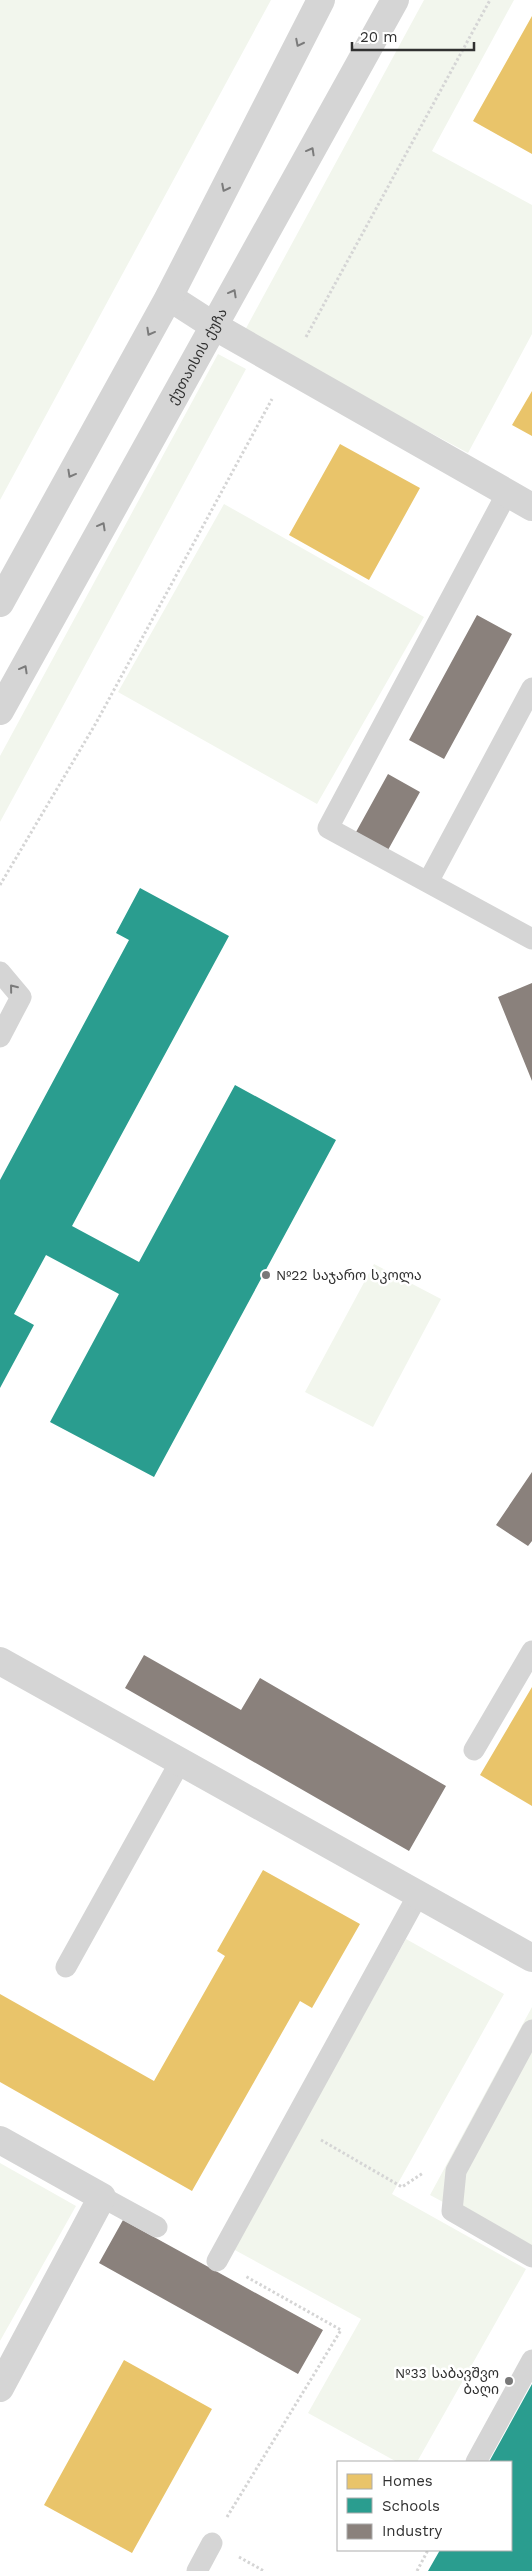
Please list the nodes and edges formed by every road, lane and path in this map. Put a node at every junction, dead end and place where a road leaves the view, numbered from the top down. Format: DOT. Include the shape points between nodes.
graph roads {
  1 [pos="321,0"];
  2 [pos="395,0"];
  3 [pos="490,0"];
  4 [pos="170,297"];
  5 [pos="214,326"];
  6 [pos="289,368"];
  7 [pos="507,492"];
  8 [pos="532,507"];
  9 [pos="0,603"];
  10 [pos="532,688"];
  11 [pos="0,711"];
  12 [pos="428,882"];
  13 [pos="0,885"];
  14 [pos="532,940"];
  15 [pos="0,972"];
  16 [pos="0,1037"];
  17 [pos="532,1651"];
  18 [pos="0,1661"];
  19 [pos="474,1750"];
  20 [pos="180,1762"];
  21 [pos="418,1895"];
  22 [pos="532,1958"];
  23 [pos="66,1967"];
  24 [pos="532,2030"];
  25 [pos="293,2123"];
  26 [pos="0,2140"];
  27 [pos="456,2171"];
  28 [pos="102,2197"];
  29 [pos="157,2227"];
  30 [pos="532,2257"];
  31 [pos="217,2261"];
  32 [pos="532,2360"];
  33 [pos="0,2388"];
  34 [pos="477,2461"];
  35 [pos="212,2542"];
  36 [pos="427,2551"];
  37 [pos="197,2571"];
  38 [pos="417,2571"];
  1 -- 4 [label="street, one-way"];
  5 -- 2 [label="street, ქუთაისის ქუჩა, one-way"];
  3 -- 6 [label="path"];
  4 -- 5 [label="street"];
  4 -- 9 [label="street, one-way"];
  5 -- 6 [label="street"];
  11 -- 5 [label="street, ქუთაისის ქუჩა, one-way"];
  6 -- 7 [label="street"];
  6 -- 13 [label="path" via="96,723"];
  7 -- 8 [label="street"];
  7 -- 12 [label="lane" via="328,828"];
  10 -- 12 [label="lane"];
  12 -- 14 [label="lane"];
  16 -- 15 [label="lane, one-way" via="21,997"];
  17 -- 19 [label="lane"];
  18 -- 20 [label="street"];
  20 -- 21 [label="street"];
  20 -- 23 [label="lane"];
  21 -- 22 [label="street"];
  21 -- 25 [label="lane"];
  24 -- 27 [label="lane"];
  25 -- 27 [label="path" via="402,2187 439,2162"];
  25 -- 31 [label="lane"];
  26 -- 28 [label="street"];
  27 -- 30 [label="lane" via="452,2211"];
  28 -- 29 [label="lane"];
  28 -- 33 [label="street"];
  31 -- 35 [label="path" via="341,2330"];
  32 -- 34 [label="lane"];
  35 -- 37 [label="lane"];
  36 -- 38 [label="path"];
}
